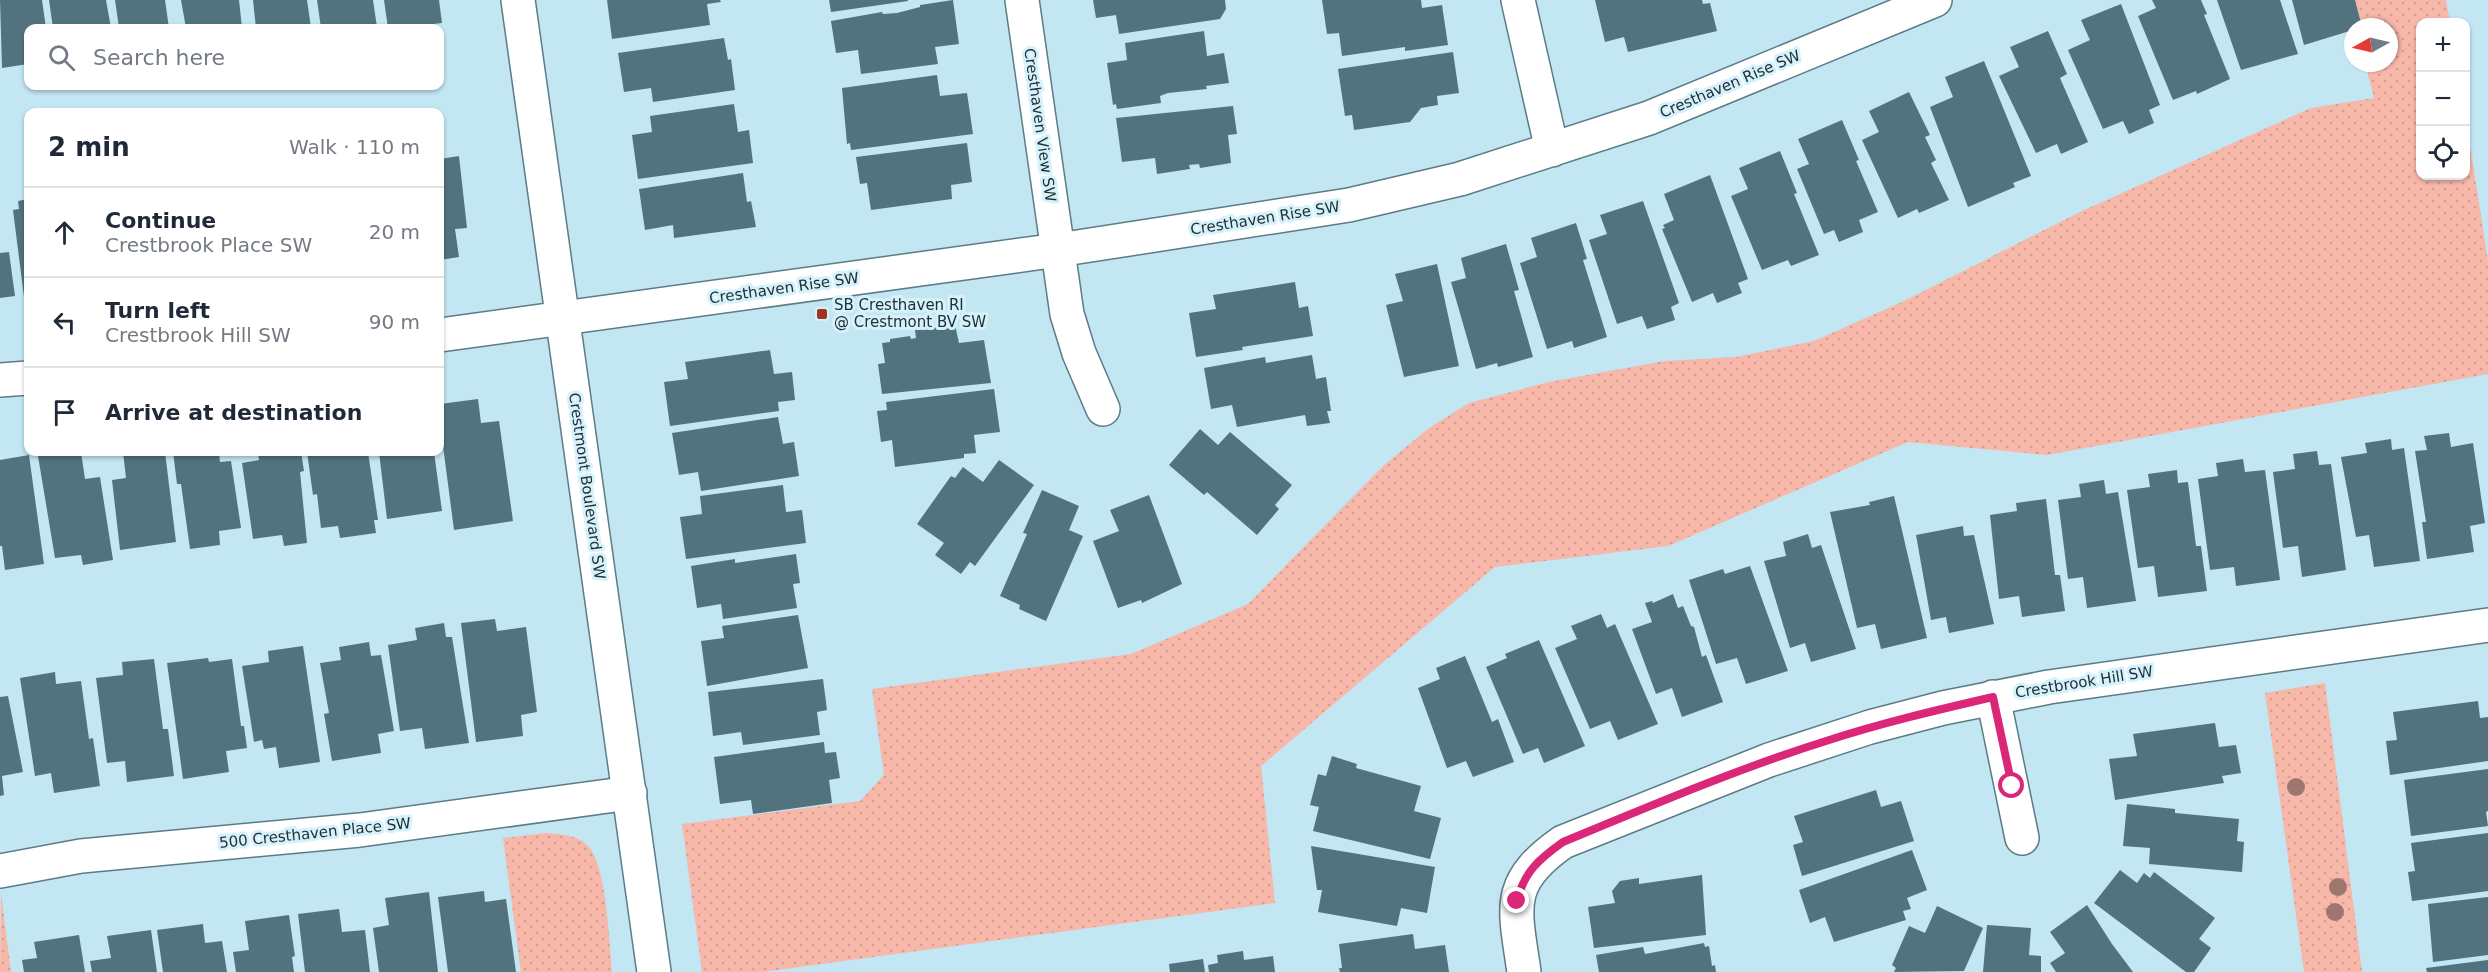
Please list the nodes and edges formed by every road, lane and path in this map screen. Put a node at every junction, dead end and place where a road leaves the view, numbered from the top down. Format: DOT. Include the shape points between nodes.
graph roads {
  1 [pos="519,0"];
  2 [pos="1022,0"];
  3 [pos="1518,0"];
  4 [pos="1935,0"];
  5 [pos="1552,150"];
  6 [pos="1058,250"];
  7 [pos="564,318"];
  8 [pos="444,334"];
  9 [pos="24,378"];
  10 [pos="0,380"];
  11 [pos="1103,409"];
  12 [pos="2488,625"];
  13 [pos="1993,697"];
  14 [pos="630,793"];
  15 [pos="2022,838"];
  16 [pos="0,871"];
  17 [pos="654,972"];
  18 [pos="1524,972"];
  1 -- 7 [label="street, Crestmont Boulevard SW"];
  2 -- 6 [label="street, Cresthaven View SW"];
  3 -- 5 [label="street"];
  4 -- 5 [label="street, Cresthaven Rise SW" via="1649,118"];
  5 -- 6 [label="street, Cresthaven Rise SW" via="1460,179 1349,206"];
  6 -- 7 [label="street, Cresthaven Rise SW"];
  6 -- 11 [label="street, Cresthaven View SW" via="1067,314"];
  7 -- 8 [label="street, Cresthaven Rise SW"];
  7 -- 14 [label="street, Crestmont Boulevard SW"];
  9 -- 10 [label="street"];
  12 -- 13 [label="street, Crestbrook Hill SW"];
  13 -- 15 [label="street"];
  13 -- 18 [label="street, Crestbrook Hill SW" via="1802,748 1563,842 1540,858 1521,884 1516,918"];
  14 -- 16 [label="street, 500 Cresthaven Place SW" via="360,830 81,856"];
  14 -- 17 [label="street, Crestmont Boulevard SW"];
}
